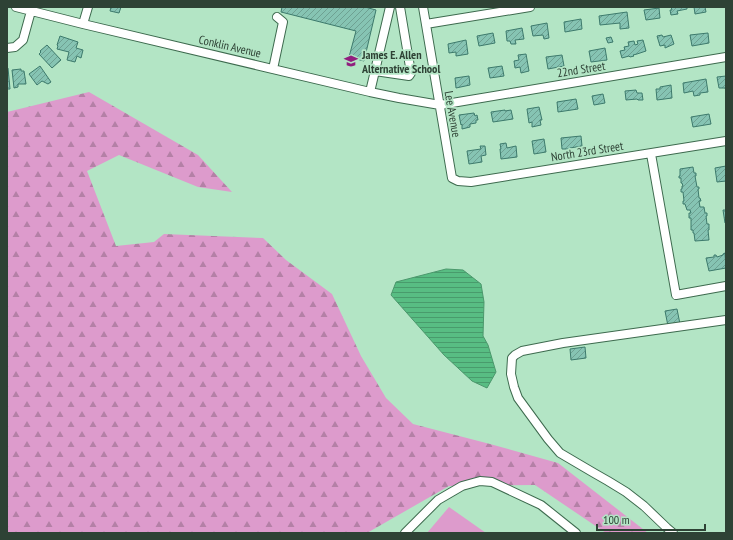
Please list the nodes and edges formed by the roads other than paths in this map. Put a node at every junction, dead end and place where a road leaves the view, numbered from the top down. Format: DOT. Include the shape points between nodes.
graph roads {
  1 [pos="16,7"];
  2 [pos="88,7"];
  3 [pos="390,7"];
  4 [pos="400,7"];
  5 [pos="423,7"];
  6 [pos="530,7"];
  7 [pos="31,11"];
  8 [pos="277,17"];
  9 [pos="84,24"];
  10 [pos="426,24"];
  11 [pos="7,48"];
  12 [pos="726,57"];
  13 [pos="273,69"];
  14 [pos="375,71"];
  15 [pos="370,92"];
  16 [pos="440,104"];
  17 [pos="726,141"];
  18 [pos="651,154"];
  19 [pos="452,178"];
  20 [pos="726,286"];
  21 [pos="726,320"];
  22 [pos="405,533"];
  23 [pos="576,533"];
  24 [pos="673,533"];
  1 -- 7 [label="street, Conklin Avenue"];
  2 -- 9 [label="street"];
  3 -- 14 [label="street"];
  4 -- 14 [label="street" via="411,73 409,76"];
  5 -- 10 [label="street, Lee Avenue"];
  6 -- 10 [label="street"];
  7 -- 9 [label="street, Conklin Avenue"];
  7 -- 11 [label="street" via="23,40 15,47"];
  8 -- 13 [label="street" via="283,22"];
  9 -- 13 [label="street, Conklin Avenue"];
  10 -- 16 [label="street, Lee Avenue"];
  12 -- 16 [label="street, 22nd Street"];
  13 -- 15 [label="street, Conklin Avenue"];
  14 -- 15 [label="street"];
  15 -- 16 [label="street, Conklin Avenue"];
  16 -- 19 [label="street, Lee Avenue"];
  17 -- 18 [label="street, North 23rd Street"];
  18 -- 19 [label="street, North 23rd Street" via="471,182 458,182"];
  18 -- 20 [label="street" via="676,295"];
  21 -- 24 [label="street" via="563,343 522,351 512,358 511,374 518,398 560,453 626,492"];
  22 -- 23 [label="street" via="438,500 462,486 480,481 492,482 541,505"];
}
